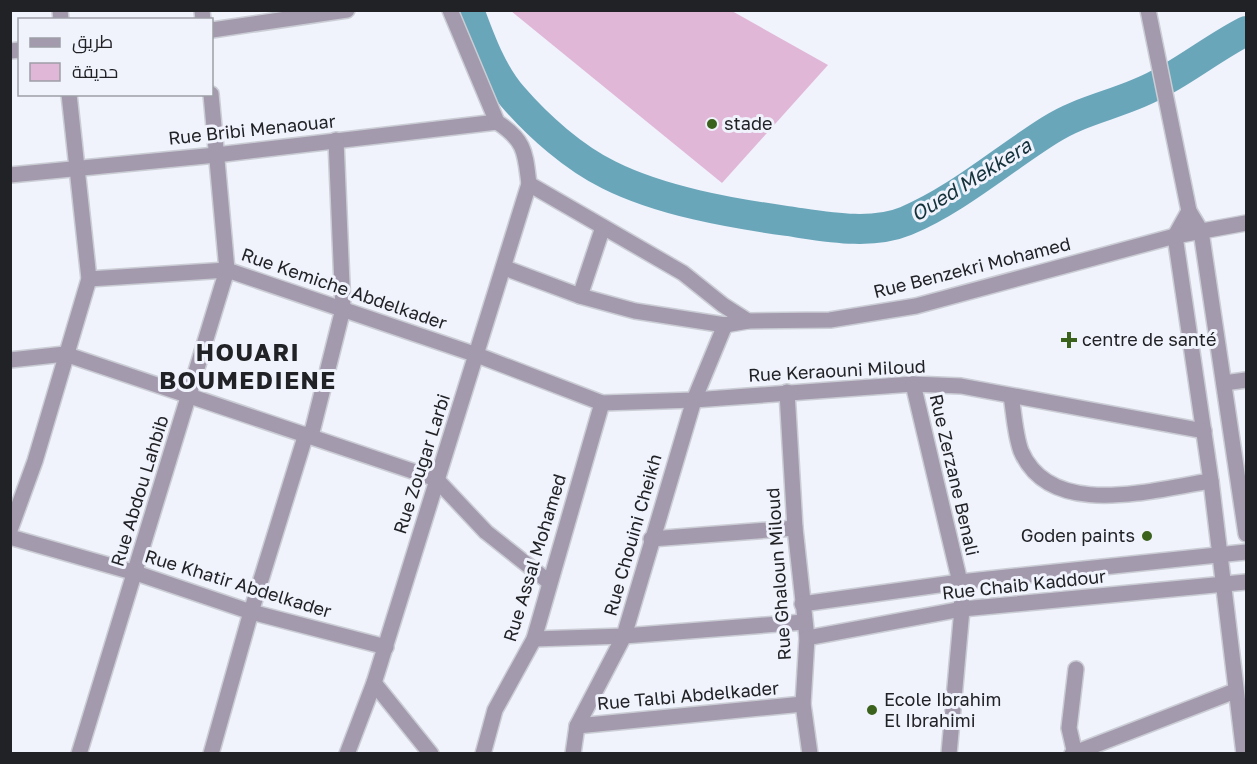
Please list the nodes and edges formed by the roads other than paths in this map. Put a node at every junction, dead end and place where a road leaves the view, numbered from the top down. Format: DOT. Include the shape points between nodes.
graph roads {
  1 [pos="347,10"];
  2 [pos="450,10"];
  3 [pos="1148,10"];
  4 [pos="213,30"];
  5 [pos="69,96"];
  6 [pos="211,96"];
  7 [pos="498,122"];
  8 [pos="336,140"];
  9 [pos="216,155"];
  10 [pos="76,167"];
  11 [pos="10,175"];
  12 [pos="529,184"];
  13 [pos="1189,211"];
  14 [pos="1246,223"];
  15 [pos="603,228"];
  16 [pos="1201,231"];
  17 [pos="1175,236"];
  18 [pos="505,268"];
  19 [pos="227,270"];
  20 [pos="89,279"];
  21 [pos="580,296"];
  22 [pos="343,309"];
  23 [pos="748,321"];
  24 [pos="725,325"];
  25 [pos="65,354"];
  26 [pos="477,355"];
  27 [pos="10,360"];
  28 [pos="1246,380"];
  29 [pos="1224,383"];
  30 [pos="913,384"];
  31 [pos="787,392"];
  32 [pos="189,395"];
  33 [pos="1011,396"];
  34 [pos="694,400"];
  35 [pos="602,403"];
  36 [pos="1204,431"];
  37 [pos="309,435"];
  38 [pos="436,479"];
  39 [pos="1211,481"];
  40 [pos="795,528"];
  41 [pos="10,530"];
  42 [pos="1246,534"];
  43 [pos="10,537"];
  44 [pos="651,539"];
  45 [pos="1246,552"];
  46 [pos="1221,555"];
  47 [pos="136,573"];
  48 [pos="549,582"];
  49 [pos="960,582"];
  50 [pos="1246,582"];
  51 [pos="1224,585"];
  52 [pos="802,604"];
  53 [pos="962,609"];
  54 [pos="251,612"];
  55 [pos="806,630"];
  56 [pos="624,636"];
  57 [pos="534,639"];
  58 [pos="386,647"];
  59 [pos="1076,669"];
  60 [pos="374,683"];
  61 [pos="1235,691"];
  62 [pos="803,704"];
  63 [pos="577,726"];
  64 [pos="79,753"];
  65 [pos="211,753"];
  66 [pos="347,753"];
  67 [pos="431,753"];
  68 [pos="483,753"];
  69 [pos="573,753"];
  70 [pos="810,753"];
  71 [pos="949,753"];
  72 [pos="1074,753"];
  73 [pos="1244,753"];
  1 -- 4 [label="street"];
  2 -- 7 [label="street"];
  3 -- 13 [label="street"];
  5 -- 10 [label="street"];
  6 -- 9 [label="street, Rue Abdou Lahbib"];
  7 -- 8 [label="street, Rue Bribi Menaouar"];
  7 -- 12 [label="street" via="521,143"];
  8 -- 9 [label="street, Rue Bribi Menaouar"];
  8 -- 22 [label="street"];
  9 -- 10 [label="street, Rue Bribi Menaouar"];
  9 -- 19 [label="street, Rue Abdou Lahbib"];
  10 -- 11 [label="street, Rue Bribi Menaouar"];
  10 -- 20 [label="street"];
  12 -- 15 [label="street"];
  12 -- 18 [label="street, Rue Zougar Larbi"];
  13 -- 16 [label="street"];
  13 -- 17 [label="street"];
  14 -- 16 [label="street, Rue Benzekri Mohamed"];
  15 -- 21 [label="street"];
  15 -- 23 [label="street" via="683,273"];
  16 -- 17 [label="street, Rue Benzekri Mohamed"];
  16 -- 29 [label="street"];
  17 -- 23 [label="street, Rue Benzekri Mohamed" via="916,306 830,320"];
  17 -- 36 [label="street"];
  18 -- 21 [label="street, Rue Benzekri Mohamed"];
  18 -- 26 [label="street, Rue Zougar Larbi"];
  19 -- 20 [label="street, Rue Kemiche Abdelkader"];
  19 -- 22 [label="street, Rue Kemiche Abdelkader"];
  19 -- 32 [label="street, Rue Abdou Lahbib"];
  20 -- 25 [label="street"];
  21 -- 24 [label="street, Rue Benzekri Mohamed" via="635,311"];
  22 -- 26 [label="street, Rue Kemiche Abdelkader"];
  22 -- 37 [label="street"];
  23 -- 24 [label="street, Rue Benzekri Mohamed"];
  24 -- 34 [label="street, Rue Chouini Cheikh"];
  25 -- 27 [label="street"];
  25 -- 32 [label="street"];
  25 -- 41 [label="street" via="35,461"];
  26 -- 35 [label="street, Rue Keraouni Miloud"];
  26 -- 38 [label="street, Rue Zougar Larbi"];
  28 -- 29 [label="street"];
  29 -- 42 [label="street"];
  30 -- 31 [label="street, Rue Keraouni Miloud"];
  30 -- 33 [label="street, Rue Keraouni Miloud" via="961,386"];
  30 -- 49 [label="street, Rue Zerzane Benali"];
  31 -- 34 [label="street, Rue Keraouni Miloud"];
  31 -- 40 [label="street, Rue Ghaloun Miloud"];
  32 -- 37 [label="street"];
  32 -- 47 [label="street, Rue Abdou Lahbib"];
  33 -- 36 [label="street, Rue Keraouni Miloud"];
  33 -- 39 [label="street" via="1021,450 1043,480 1064,491 1104,495"];
  34 -- 35 [label="street, Rue Keraouni Miloud"];
  34 -- 44 [label="street, Rue Chouini Cheikh"];
  35 -- 48 [label="street, Rue Assal Mohamed"];
  36 -- 39 [label="street"];
  37 -- 38 [label="street"];
  37 -- 54 [label="street"];
  38 -- 48 [label="street" via="486,532"];
  38 -- 58 [label="street, Rue Zougar Larbi"];
  39 -- 46 [label="street"];
  40 -- 44 [label="street"];
  40 -- 52 [label="street, Rue Ghaloun Miloud"];
  43 -- 47 [label="street, Rue Khatir Abdelkader"];
  44 -- 56 [label="street, Rue Chouini Cheikh"];
  45 -- 46 [label="street"];
  46 -- 49 [label="street"];
  46 -- 51 [label="street"];
  47 -- 54 [label="street, Rue Khatir Abdelkader"];
  47 -- 64 [label="street, Rue Abdou Lahbib"];
  48 -- 57 [label="street, Rue Assal Mohamed"];
  49 -- 52 [label="street"];
  49 -- 53 [label="street, Rue Zerzane Benali"];
  50 -- 51 [label="street, Rue Chaib Kaddour"];
  51 -- 53 [label="street, Rue Chaib Kaddour"];
  51 -- 61 [label="street"];
  52 -- 55 [label="street, Rue Ghaloun Miloud"];
  53 -- 55 [label="street, Rue Chaib Kaddour"];
  53 -- 71 [label="street, Rue Zerzane Benali"];
  54 -- 58 [label="street, Rue Khatir Abdelkader"];
  54 -- 65 [label="street"];
  55 -- 56 [label="street, Rue Chaib Kaddour"];
  55 -- 62 [label="street, Rue Ghaloun Miloud"];
  56 -- 57 [label="street, Rue Chaib Kaddour"];
  56 -- 63 [label="street, Rue Chouini Cheikh"];
  57 -- 68 [label="street, Rue Assal Mohamed" via="495,710"];
  58 -- 60 [label="street, Rue Zougar Larbi"];
  59 -- 72 [label="street" via="1069,728"];
  60 -- 66 [label="street, Rue Zougar Larbi"];
  60 -- 67 [label="street"];
  61 -- 72 [label="street"];
  61 -- 73 [label="street"];
  62 -- 63 [label="street, Rue Talbi Abdelkader"];
  62 -- 70 [label="street, Rue Ghaloun Miloud"];
  63 -- 69 [label="street, Rue Chouini Cheikh"];
}
